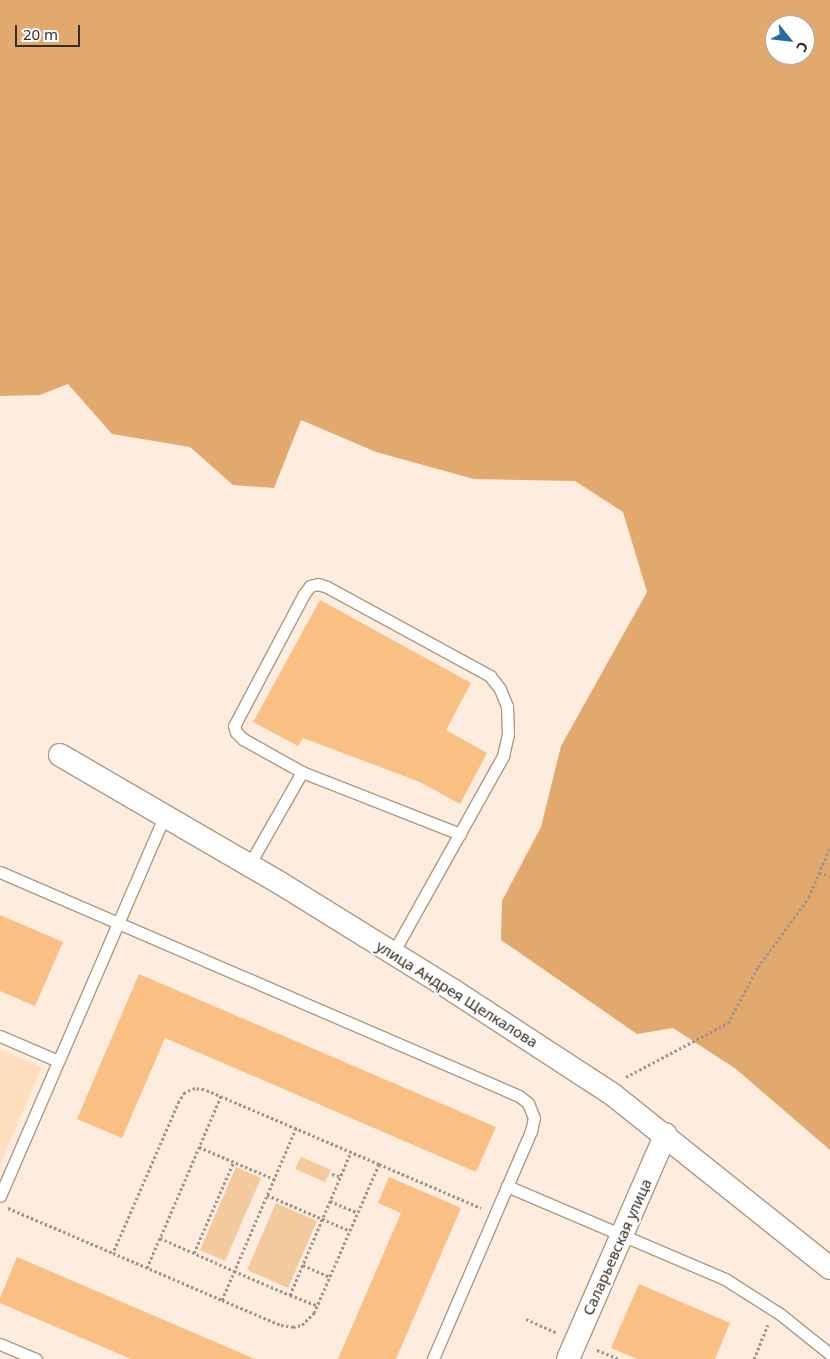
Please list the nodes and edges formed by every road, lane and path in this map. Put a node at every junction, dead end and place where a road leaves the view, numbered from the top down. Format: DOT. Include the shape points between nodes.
graph roads {
  1 [pos="60,755"];
  2 [pos="302,772"];
  3 [pos="165,815"];
  4 [pos="460,834"];
  5 [pos="830,847"];
  6 [pos="249,865"];
  7 [pos="0,872"];
  8 [pos="819,873"];
  9 [pos="830,876"];
  10 [pos="118,923"];
  11 [pos="393,953"];
  12 [pos="0,1036"];
  13 [pos="58,1061"];
  14 [pos="622,1079"];
  15 [pos="221,1096"];
  16 [pos="296,1128"];
  17 [pos="666,1134"];
  18 [pos="199,1146"];
  19 [pos="351,1152"];
  20 [pos="234,1161"];
  21 [pos="379,1164"];
  22 [pos="332,1174"];
  23 [pos="341,1177"];
  24 [pos="274,1179"];
  25 [pos="507,1186"];
  26 [pos="267,1195"];
  27 [pos="0,1196"];
  28 [pos="330,1201"];
  29 [pos="464,1201"];
  30 [pos="0,1204"];
  31 [pos="358,1213"];
  32 [pos="323,1219"];
  33 [pos="350,1231"];
  34 [pos="622,1235"];
  35 [pos="160,1238"];
  36 [pos="113,1253"];
  37 [pos="194,1253"];
  38 [pos="303,1265"];
  39 [pos="147,1268"];
  40 [pos="830,1268"];
  41 [pos="234,1271"];
  42 [pos="330,1276"];
  43 [pos="290,1294"];
  44 [pos="222,1300"];
  45 [pos="318,1306"];
  46 [pos="774,1310"];
  47 [pos="526,1319"];
  48 [pos="0,1344"];
  49 [pos="572,1350"];
  50 [pos="598,1350"];
  51 [pos="830,1354"];
  52 [pos="36,1359"];
  53 [pos="433,1359"];
  54 [pos="619,1359"];
  55 [pos="754,1359"];
  1 -- 3 [label="street, улица Андрея Щелкалова"];
  2 -- 4 [label="lane"];
  2 -- 4 [label="lane" via="243,739 234,726 304,594 310,586 318,584 490,676 500,689 506,706 508,734 503,756"];
  2 -- 6 [label="lane"];
  3 -- 6 [label="street, улица Андрея Щелкалова"];
  3 -- 10 [label="lane"];
  4 -- 11 [label="lane"];
  5 -- 8 [label="path"];
  6 -- 11 [label="street, улица Андрея Щелкалова"];
  7 -- 10 [label="lane"];
  8 -- 9 [label="path"];
  8 -- 14 [label="path" via="809,897 758,968 728,1023"];
  10 -- 13 [label="lane"];
  10 -- 25 [label="lane" via="519,1096 528,1103 534,1118"];
  11 -- 17 [label="street, улица Андрея Щелкалова" via="612,1094"];
  12 -- 13 [label="lane"];
  13 -- 27 [label="lane"];
  15 -- 16 [label="path"];
  15 -- 18 [label="path"];
  15 -- 36 [label="path" via="204,1089 185,1092"];
  16 -- 19 [label="path"];
  16 -- 24 [label="path"];
  17 -- 34 [label="street, Саларьевская улица"];
  17 -- 40 [label="street, улица Андрея Щелкалова"];
  18 -- 20 [label="path"];
  18 -- 35 [label="path"];
  19 -- 21 [label="path"];
  19 -- 23 [label="path"];
  20 -- 24 [label="path"];
  20 -- 37 [label="path"];
  21 -- 29 [label="path"];
  21 -- 31 [label="path"];
  22 -- 23 [label="path"];
  23 -- 28 [label="path"];
  24 -- 26 [label="path"];
  25 -- 34 [label="lane"];
  25 -- 53 [label="lane"];
  26 -- 32 [label="path"];
  26 -- 41 [label="path"];
  28 -- 31 [label="path"];
  28 -- 32 [label="path"];
  30 -- 36 [label="path"];
  31 -- 33 [label="path"];
  32 -- 33 [label="path"];
  32 -- 38 [label="path"];
  33 -- 42 [label="path"];
  34 -- 46 [label="lane" via="726,1280"];
  34 -- 49 [label="street, Саларьевская улица"];
  35 -- 37 [label="path"];
  35 -- 39 [label="path"];
  36 -- 39 [label="path"];
  37 -- 41 [label="path"];
  38 -- 42 [label="path"];
  38 -- 43 [label="path"];
  39 -- 44 [label="path"];
  41 -- 43 [label="path"];
  41 -- 44 [label="path"];
  42 -- 45 [label="path"];
  43 -- 45 [label="path"];
  44 -- 45 [label="path" via="281,1326 293,1327 309,1320"];
  46 -- 51 [label="lane"];
  46 -- 55 [label="path"];
  47 -- 49 [label="path"];
  48 -- 52 [label="lane"];
  50 -- 54 [label="path"];
}
